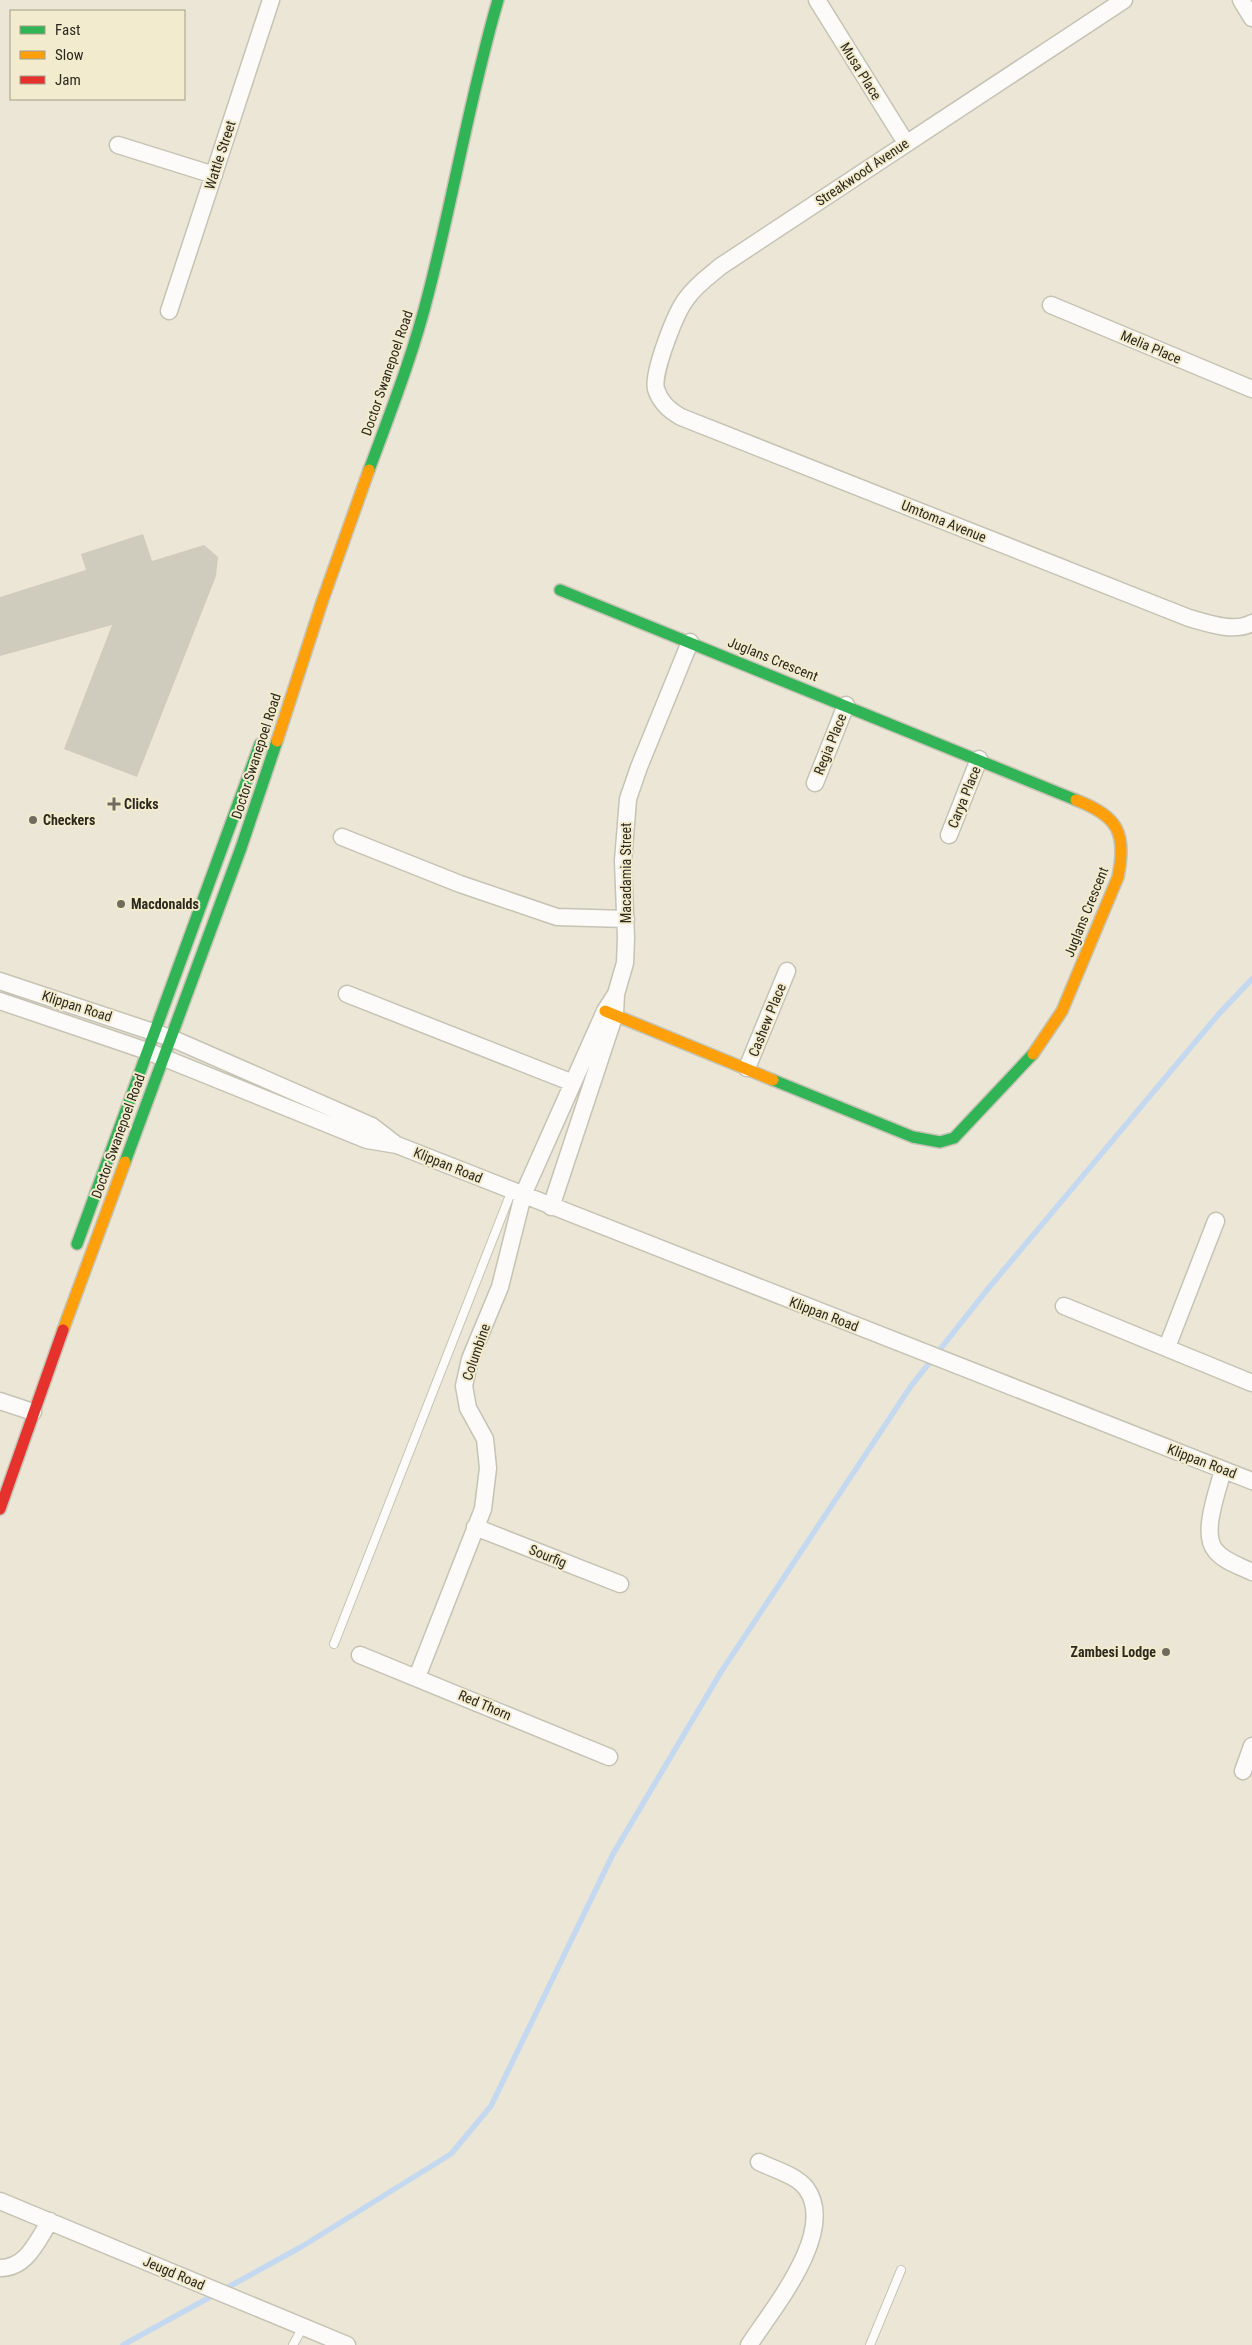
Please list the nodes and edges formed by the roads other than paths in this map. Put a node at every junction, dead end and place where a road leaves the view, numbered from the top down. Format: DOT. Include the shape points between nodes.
graph roads {
  1 [pos="271,0"];
  2 [pos="490,0"];
  3 [pos="498,0"];
  4 [pos="817,0"];
  5 [pos="1124,0"];
  6 [pos="1241,0"];
  7 [pos="1252,18"];
  8 [pos="906,143"];
  9 [pos="118,145"];
  10 [pos="214,175"];
  11 [pos="1051,305"];
  12 [pos="169,311"];
  13 [pos="656,388"];
  14 [pos="1252,389"];
  15 [pos="560,590"];
  16 [pos="1250,625"];
  17 [pos="690,642"];
  18 [pos="283,684"];
  19 [pos="846,705"];
  20 [pos="266,730"];
  21 [pos="979,759"];
  22 [pos="815,783"];
  23 [pos="949,835"];
  24 [pos="342,836"];
  25 [pos="626,919"];
  26 [pos="787,971"];
  27 [pos="0,980"];
  28 [pos="347,994"];
  29 [pos="0,1001"];
  30 [pos="610,1012"];
  31 [pos="154,1032"];
  32 [pos="171,1038"];
  33 [pos="147,1051"];
  34 [pos="163,1058"];
  35 [pos="747,1068"];
  36 [pos="573,1083"];
  37 [pos="397,1145"];
  38 [pos="517,1193"];
  39 [pos="551,1207"];
  40 [pos="1216,1221"];
  41 [pos="73,1257"];
  42 [pos="1064,1306"];
  43 [pos="1167,1347"];
  44 [pos="1252,1383"];
  45 [pos="0,1401"];
  46 [pos="24,1409"];
  47 [pos="1223,1470"];
  48 [pos="1252,1481"];
  49 [pos="0,1509"];
  50 [pos="475,1527"];
  51 [pos="1252,1572"];
  52 [pos="620,1584"];
  53 [pos="334,1644"];
  54 [pos="360,1655"];
  55 [pos="417,1677"];
  56 [pos="1252,1746"];
  57 [pos="609,1757"];
  58 [pos="1243,1771"];
  59 [pos="759,2162"];
  60 [pos="0,2201"];
  61 [pos="50,2221"];
  62 [pos="0,2268"];
  63 [pos="901,2270"];
  64 [pos="303,2327"];
  65 [pos="343,2344"];
  66 [pos="294,2345"];
  67 [pos="749,2345"];
  68 [pos="870,2345"];
  1 -- 10 [label="street, Wattle Street"];
  2 -- 18 [label="main road, Doctor Swanepoel Road" via="409,337"];
  3 -- 32 [label="main road, Doctor Swanepoel Road" via="466,124 440,252 416,337 334,564 242,845"];
  4 -- 8 [label="street, Musa Place"];
  5 -- 8 [label="street, Streakwood Avenue"];
  6 -- 7 [label="street"];
  8 -- 13 [label="street, Streakwood Avenue" via="701,282 686,299 674,321 657,370"];
  9 -- 10 [label="street"];
  10 -- 12 [label="street, Wattle Street"];
  11 -- 14 [label="street, Melia Place"];
  13 -- 16 [label="street, Umtoma Avenue" via="662,402 681,417 1189,618 1212,625"];
  15 -- 17 [label="main road, Juglans Crescent"];
  17 -- 19 [label="main road, Juglans Crescent"];
  17 -- 25 [label="street, Macadamia Street" via="628,799 623,861"];
  19 -- 21 [label="main road, Juglans Crescent"];
  19 -- 22 [label="street, Regia Place"];
  20 -- 31 [label="main road, Doctor Swanepoel Road"];
  21 -- 23 [label="street, Carya Place"];
  21 -- 35 [label="main road, Juglans Crescent" via="1097,808 1110,817 1122,841 1118,877 1062,1010 1024,1066 966,1128 954,1138 940,1142 913,1137"];
  24 -- 25 [label="street" via="460,884 557,918"];
  25 -- 30 [label="street, Macadamia Street" via="624,963"];
  26 -- 35 [label="street, Cashew Place"];
  27 -- 31 [label="street, Klippan Road"];
  28 -- 36 [label="street"];
  29 -- 33 [label="street, Klippan Road"];
  30 -- 35 [label="main road, Juglans Crescent"];
  30 -- 36 [label="street, Macadamia Street"];
  30 -- 39 [label="street, Macadamia Street"];
  31 -- 32 [label="street, Klippan Road"];
  31 -- 33 [label="main road, Doctor Swanepoel Road"];
  32 -- 34 [label="main road, Doctor Swanepoel Road"];
  32 -- 37 [label="street, Klippan Road" via="372,1126"];
  33 -- 34 [label="street, Klippan Road"];
  33 -- 41 [label="main road, Doctor Swanepoel Road"];
  34 -- 37 [label="street, Klippan Road" via="367,1140"];
  34 -- 46 [label="main road, Doctor Swanepoel Road"];
  36 -- 38 [label="street, Macadamia Street"];
  37 -- 38 [label="street, Klippan Road"];
  38 -- 39 [label="street, Klippan Road"];
  38 -- 50 [label="street, Columbine" via="500,1287 470,1359 464,1386 468,1408 485,1439 488,1468 483,1509"];
  38 -- 53 [label="lane"];
  39 -- 47 [label="street, Klippan Road"];
  40 -- 43 [label="street"];
  42 -- 43 [label="street"];
  43 -- 44 [label="street"];
  45 -- 46 [label="street"];
  46 -- 49 [label="main road, Doctor Swanepoel Road"];
  47 -- 48 [label="street, Klippan Road"];
  47 -- 51 [label="street" via="1210,1522 1211,1545 1225,1558"];
  50 -- 52 [label="street, Sourfig"];
  50 -- 55 [label="street, Columbine"];
  54 -- 55 [label="street, Red Thorn"];
  55 -- 57 [label="street, Red Thorn"];
  56 -- 58 [label="street"];
  59 -- 67 [label="street" via="804,2186 813,2200 816,2224 801,2263"];
  60 -- 61 [label="street, Jeugd Road"];
  61 -- 62 [label="street" via="27,2257 9,2268"];
  61 -- 64 [label="street, Jeugd Road"];
  63 -- 68 [label="lane"];
  64 -- 65 [label="street, Jeugd Road"];
  64 -- 66 [label="lane"];
}
